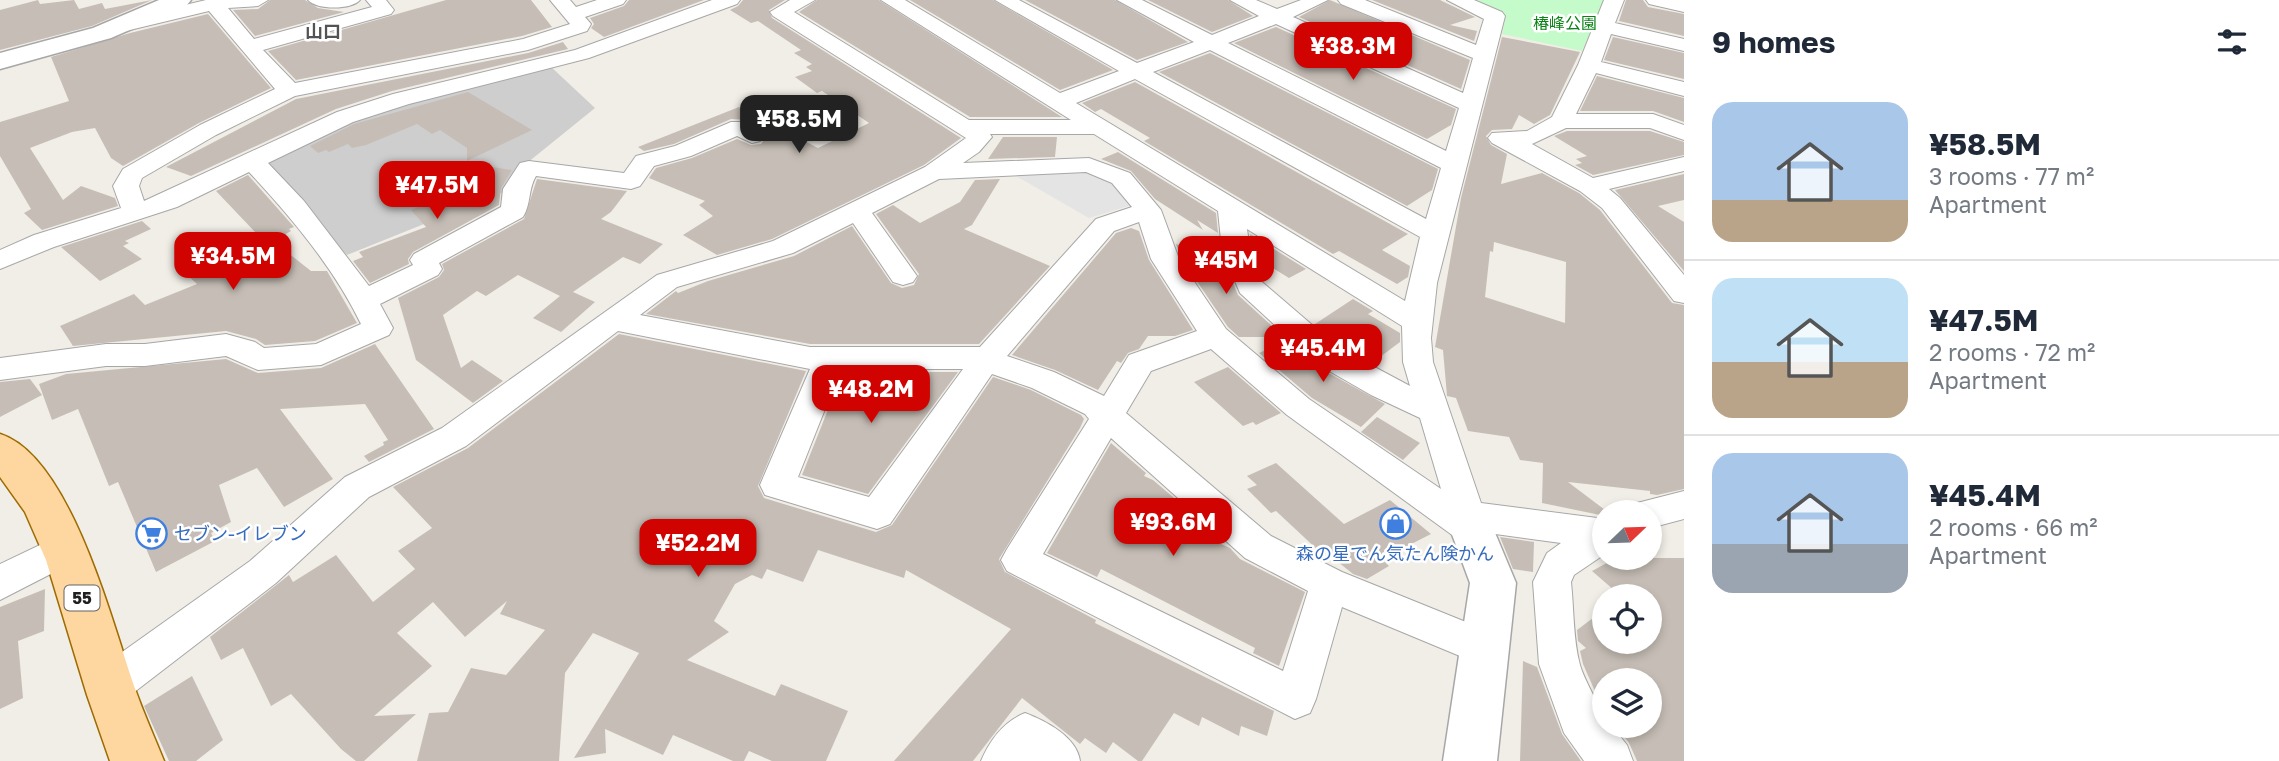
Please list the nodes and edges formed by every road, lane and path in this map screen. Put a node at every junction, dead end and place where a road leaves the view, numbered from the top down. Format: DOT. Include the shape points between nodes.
graph roads {
  1 [pos="165,0"];
  2 [pos="179,0"];
  3 [pos="258,0"];
  4 [pos="318,0"];
  5 [pos="350,0"];
  6 [pos="376,0"];
  7 [pos="615,0"];
  8 [pos="806,0"];
  9 [pos="891,0"];
  10 [pos="1005,0"];
  11 [pos="1127,0"];
  12 [pos="1240,0"];
  13 [pos="1318,0"];
  14 [pos="1348,0"];
  15 [pos="1457,0"];
  16 [pos="1614,0"];
  17 [pos="1656,0"];
  18 [pos="725,1"];
  19 [pos="214,4"];
  20 [pos="1684,6"];
  21 [pos="567,7"];
  22 [pos="137,8"];
  23 [pos="1274,17"];
  24 [pos="1604,26"];
  25 [pos="113,28"];
  26 [pos="1207,43"];
  27 [pos="1684,45"];
  28 [pos="250,47"];
  29 [pos="1483,55"];
  30 [pos="0,61"];
  31 [pos="1589,65"];
  32 [pos="1136,71"];
  33 [pos="1684,89"];
  34 [pos="290,90"];
  35 [pos="1058,102"];
  36 [pos="1468,117"];
  37 [pos="1561,121"];
  38 [pos="967,127"];
  39 [pos="1097,127"];
  40 [pos="1684,133"];
  41 [pos="752,136"];
  42 [pos="1506,139"];
  43 [pos="251,160"];
  44 [pos="1684,164"];
  45 [pos="1455,165"];
  46 [pos="934,172"];
  47 [pos="1589,186"];
  48 [pos="1231,208"];
  49 [pos="1148,210"];
  50 [pos="858,211"];
  51 [pos="135,212"];
  52 [pos="1436,235"];
  53 [pos="1684,252"];
  54 [pos="1654,258"];
  55 [pos="0,260"];
  56 [pos="903,276"];
  57 [pos="1684,294"];
  58 [pos="364,300"];
  59 [pos="1415,320"];
  60 [pos="616,321"];
  61 [pos="1215,336"];
  62 [pos="829,360"];
  63 [pos="986,360"];
  64 [pos="0,369"];
  65 [pos="1434,411"];
  66 [pos="1108,417"];
  67 [pos="0,450"];
  68 [pos="1684,505"];
  69 [pos="1662,510"];
  70 [pos="1470,522"];
  71 [pos="1592,534"];
  72 [pos="1592,542"];
  73 [pos="63,550"];
  74 [pos="0,583"];
  75 [pos="1329,584"];
  76 [pos="1484,648"];
  77 [pos="109,686"];
  78 [pos="1059,759"];
  79 [pos="137,761"];
  80 [pos="1003,761"];
  81 [pos="1470,761"];
  82 [pos="1611,761"];
  1 -- 22 [label="street"];
  2 -- 22 [label="street"];
  3 -- 19 [label="street"];
  4 -- 5 [label="street"];
  6 -- 28 [label="street" via="384,10"];
  7 -- 21 [label="street"];
  8 -- 38 [label="street" via="780,12"];
  9 -- 35 [label="street"];
  10 -- 32 [label="street"];
  11 -- 26 [label="street"];
  12 -- 23 [label="street"];
  13 -- 23 [label="street"];
  14 -- 29 [label="street"];
  15 -- 29 [label="street" via="1495,16"];
  16 -- 24 [label="street"];
  17 -- 20 [label="street"];
  18 -- 43 [label="street" via="582,54 374,107"];
  19 -- 25 [label="street"];
  19 -- 28 [label="street"];
  21 -- 34 [label="street" via="580,27 528,44"];
  22 -- 25 [label="street"];
  23 -- 26 [label="street"];
  23 -- 36 [label="street"];
  24 -- 27 [label="street"];
  24 -- 31 [label="street"];
  25 -- 30 [label="street"];
  26 -- 32 [label="street"];
  26 -- 45 [label="street"];
  28 -- 34 [label="street"];
  29 -- 36 [label="street"];
  31 -- 33 [label="street"];
  31 -- 37 [label="street"];
  32 -- 35 [label="street"];
  32 -- 52 [label="street"];
  34 -- 51 [label="street" via="132,174 126,186"];
  35 -- 39 [label="street"];
  36 -- 42 [label="street"];
  36 -- 45 [label="street"];
  37 -- 40 [label="street" via="1653,121"];
  37 -- 42 [label="street" via="1535,136"];
  38 -- 39 [label="street"];
  38 -- 46 [label="street" via="980,136"];
  39 -- 48 [label="street"];
  41 -- 58 [label="street" via="739,127 683,151 645,161 631,181 529,168 516,189 514,211 424,260 428,269"];
  42 -- 47 [label="street"];
  43 -- 51 [label="street" via="212,183"];
  43 -- 58 [label="street" via="295,206"];
  44 -- 47 [label="street"];
  45 -- 52 [label="street"];
  46 -- 49 [label="street" via="1089,165 1121,178"];
  46 -- 50 [label="street"];
  47 -- 54 [label="street" via="1611,203"];
  48 -- 59 [label="street"];
  48 -- 65 [label="street" via="1236,250 1250,286 1328,356"];
  49 -- 61 [label="street" via="1165,259"];
  49 -- 63 [label="street" via="1105,225"];
  50 -- 56 [label="street"];
  50 -- 60 [label="street" via="783,247 667,282"];
  51 -- 55 [label="street"];
  52 -- 59 [label="street"];
  53 -- 54 [label="street"];
  54 -- 57 [label="street"];
  58 -- 64 [label="street" via="378,328 321,354 258,359 244,349 226,345"];
  59 -- 65 [label="street" via="1418,362"];
  60 -- 62 [label="street"];
  60 -- 77 [label="street" via="454,437 356,487 262,572"];
  61 -- 66 [label="street" via="1140,363"];
  61 -- 70 [label="street" via="1298,407"];
  62 -- 63 [label="street"];
  62 -- 63 [label="street" via="777,485 877,514"];
  63 -- 66 [label="street" via="1043,380 1096,405"];
  65 -- 70 [label="street"];
  66 -- 75 [label="street" via="1258,547"];
  66 -- 75 [label="street" via="1020,560 1295,699"];
  67 -- 73 [label="main road, 55" via="40,497"];
  68 -- 69 [label="street"];
  70 -- 71 [label="street"];
  70 -- 76 [label="street" via="1493,583"];
  72 -- 82 [label="street" via="1560,564 1552,582 1559,664 1579,718"];
  73 -- 74 [label="street"];
  73 -- 77 [label="main road, 55"];
  75 -- 76 [label="street"];
  76 -- 81 [label="street"];
  77 -- 79 [label="main road, 55"];
  78 -- 80 [label="street" via="1025,734"];
}
